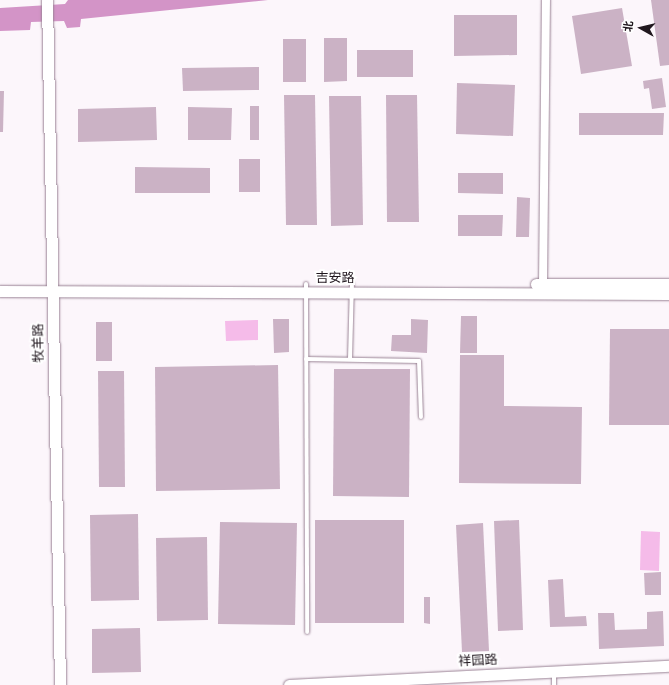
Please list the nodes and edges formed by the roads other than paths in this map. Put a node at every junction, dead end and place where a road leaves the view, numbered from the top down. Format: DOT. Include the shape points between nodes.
graph roads {
  1 [pos="47,0"];
  2 [pos="546,0"];
  3 [pos="0,283"];
  4 [pos="543,284"];
  5 [pos="669,284"];
  6 [pos="52,288"];
  7 [pos="306,288"];
  8 [pos="352,288"];
  9 [pos="0,291"];
  10 [pos="669,294"];
  11 [pos="350,358"];
  12 [pos="306,359"];
  13 [pos="421,417"];
  14 [pos="307,632"];
  15 [pos="669,666"];
  16 [pos="554,672"];
  17 [pos="424,682"];
  18 [pos="60,685"];
  19 [pos="289,685"];
  20 [pos="554,685"];
  1 -- 6 [label="street, 牧羊路"];
  2 -- 4 [label="street"];
  3 -- 6 [label="street, 吉安路"];
  4 -- 5 [label="street, 吉安路"];
  4 -- 8 [label="street, 吉安路"];
  6 -- 7 [label="street, 吉安路"];
  6 -- 9 [label="street, 吉安路"];
  6 -- 18 [label="street, 牧羊路"];
  7 -- 8 [label="street, 吉安路"];
  7 -- 12 [label="lane"];
  8 -- 10 [label="street, 吉安路"];
  8 -- 11 [label="lane"];
  11 -- 12 [label="lane"];
  11 -- 13 [label="lane" via="420,361"];
  12 -- 14 [label="lane"];
  15 -- 16 [label="street, 祥园路"];
  16 -- 17 [label="street, 祥园路"];
  16 -- 20 [label="lane"];
  17 -- 19 [label="street, 祥园路"];
}
